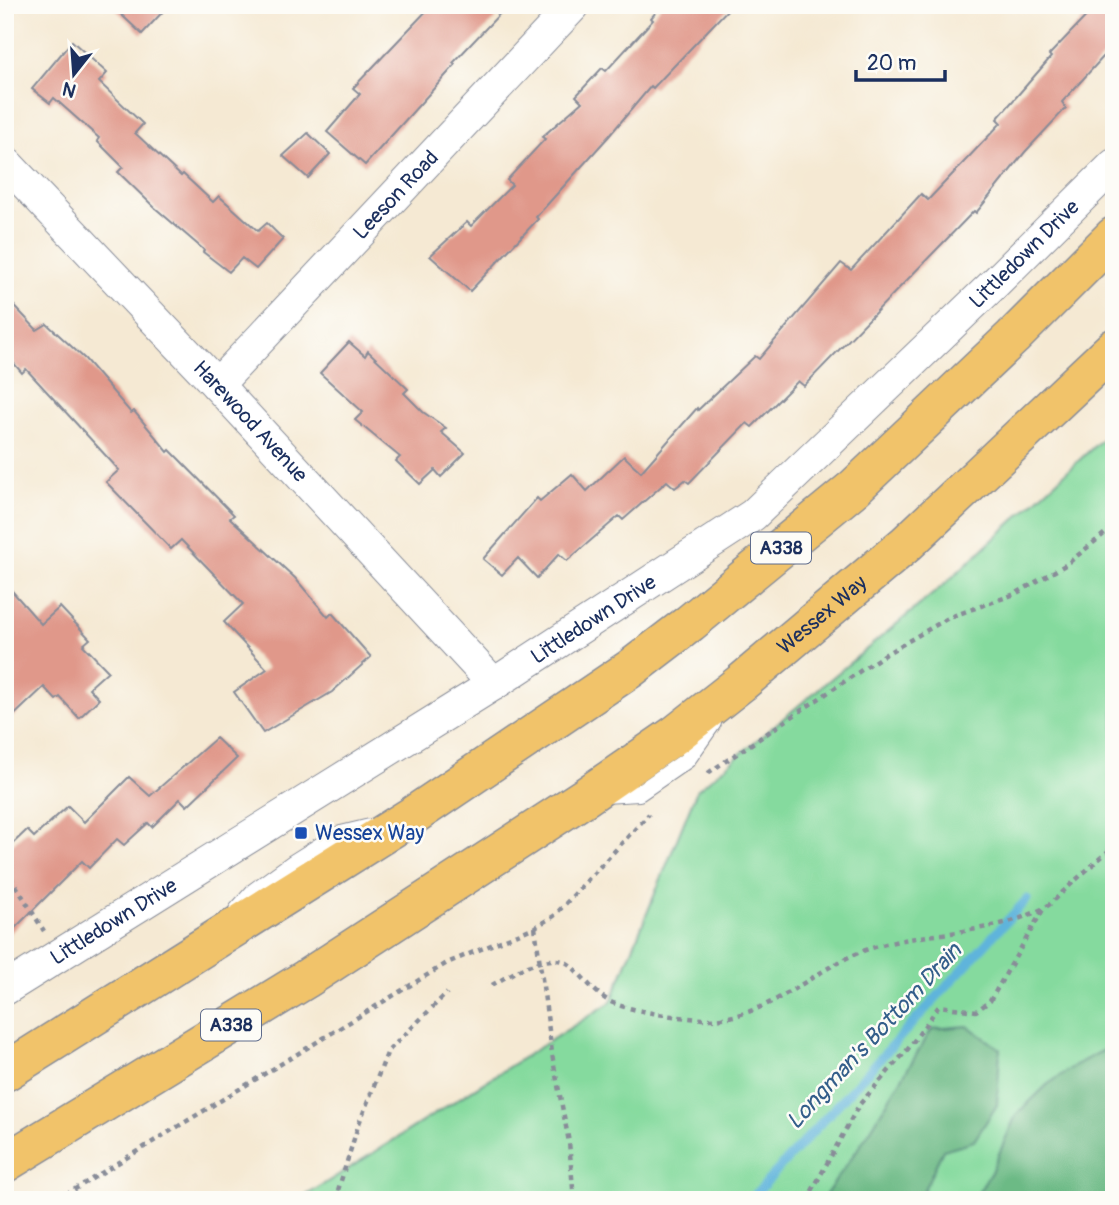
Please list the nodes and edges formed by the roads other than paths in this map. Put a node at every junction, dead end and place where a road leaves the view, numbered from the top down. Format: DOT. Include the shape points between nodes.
graph roads {
  1 [pos="574,5"];
  2 [pos="5,162"];
  3 [pos="1114,165"];
  4 [pos="1114,236"];
  5 [pos="1114,348"];
  6 [pos="217,385"];
  7 [pos="494,684"];
  8 [pos="5,989"];
  9 [pos="5,1072"];
  10 [pos="5,1163"];
  1 -- 6 [label="street, Leeson Road"];
  2 -- 6 [label="street, Harewood Avenue"];
  3 -- 7 [label="street, Littledown Drive" via="753,516"];
  4 -- 9 [label="highway, A338" via="854,488 630,669 412,816"];
  5 -- 10 [label="highway, Wessex Way / A338" via="906,544 675,735 306,979"];
  6 -- 7 [label="street, Harewood Avenue"];
  7 -- 8 [label="street, Littledown Drive"];
}
